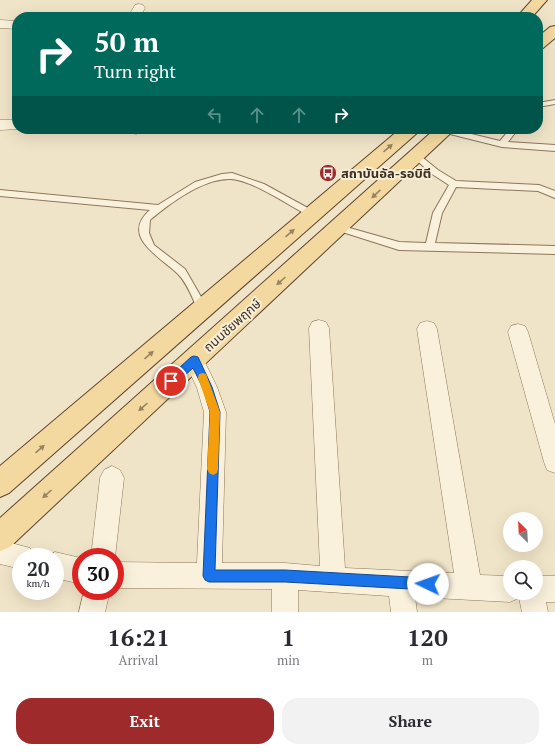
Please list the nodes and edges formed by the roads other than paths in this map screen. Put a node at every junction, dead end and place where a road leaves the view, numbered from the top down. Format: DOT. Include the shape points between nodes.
graph roads {
  1 [pos="545,4"];
  2 [pos="532,12"];
  3 [pos="0,24"];
  4 [pos="12,25"];
  5 [pos="555,30"];
  6 [pos="546,51"];
  7 [pos="555,102"];
  8 [pos="543,104"];
  9 [pos="0,125"];
  10 [pos="12,125"];
  11 [pos="405,134"];
  12 [pos="441,134"];
  13 [pos="461,134"];
  14 [pos="509,134"];
  15 [pos="502,144"];
  16 [pos="555,148"];
  17 [pos="417,156"];
  18 [pos="454,184"];
  19 [pos="0,193"];
  20 [pos="555,195"];
  21 [pos="158,208"];
  22 [pos="312,214"];
  23 [pos="340,228"];
  24 [pos="430,247"];
  25 [pos="555,250"];
  26 [pos="203,309"];
  27 [pos="319,328"];
  28 [pos="427,330"];
  29 [pos="518,332"];
  30 [pos="194,360"];
  31 [pos="555,462"];
  32 [pos="112,478"];
  33 [pos="0,484"];
  34 [pos="0,537"];
  35 [pos="104,548"];
  36 [pos="0,552"];
  37 [pos="12,555"];
  38 [pos="124,575"];
  39 [pos="209,576"];
  40 [pos="285,576"];
  41 [pos="332,580"];
  42 [pos="401,583"];
  43 [pos="469,587"];
  44 [pos="503,589"];
  45 [pos="543,589"];
  46 [pos="555,589"];
  47 [pos="95,600"];
  48 [pos="532,600"];
  49 [pos="92,612"];
  50 [pos="285,612"];
  51 [pos="404,612"];
  52 [pos="535,612"];
  1 -- 2 [label="main road"];
  3 -- 4 [label="street"];
  5 -- 6 [label="main road"];
  7 -- 8 [label="lane"];
  9 -- 10 [label="street"];
  22 -- 11 [label="main road, one-way"];
  12 -- 17 [label="main road, ถนนชัยพฤกษ์"];
  13 -- 15 [label="lane"];
  14 -- 15 [label="lane"];
  15 -- 16 [label="lane"];
  17 -- 18 [label="lane" via="434,172"];
  17 -- 23 [label="main road, ถนนชัยพฤกษ์, one-way"];
  18 -- 20 [label="lane" via="539,188"];
  18 -- 24 [label="lane" via="436,213"];
  19 -- 21 [label="lane"];
  21 -- 22 [label="lane" via="200,183 232,176 246,179"];
  21 -- 26 [label="lane" via="146,219 144,233 151,247 182,272"];
  26 -- 22 [label="main road, one-way"];
  23 -- 24 [label="lane" via="399,246"];
  23 -- 30 [label="main road, ถนนชัยพฤกษ์, one-way"];
  24 -- 25 [label="lane"];
  33 -- 26 [label="main road, one-way"];
  27 -- 41 [label="street"];
  28 -- 43 [label="street"];
  29 -- 31 [label="street"];
  30 -- 34 [label="main road, ถนนชัยพฤกษ์, one-way"];
  30 -- 39 [label="street" via="215,412"];
  32 -- 35 [label="street"];
  36 -- 37 [label="street"];
  38 -- 39 [label="street"];
  39 -- 40 [label="street"];
  40 -- 41 [label="street"];
  40 -- 50 [label="street"];
  41 -- 42 [label="street"];
  42 -- 43 [label="street"];
  42 -- 51 [label="street"];
  43 -- 44 [label="street"];
  45 -- 46 [label="street"];
  47 -- 49 [label="street"];
  48 -- 52 [label="street"];
}
